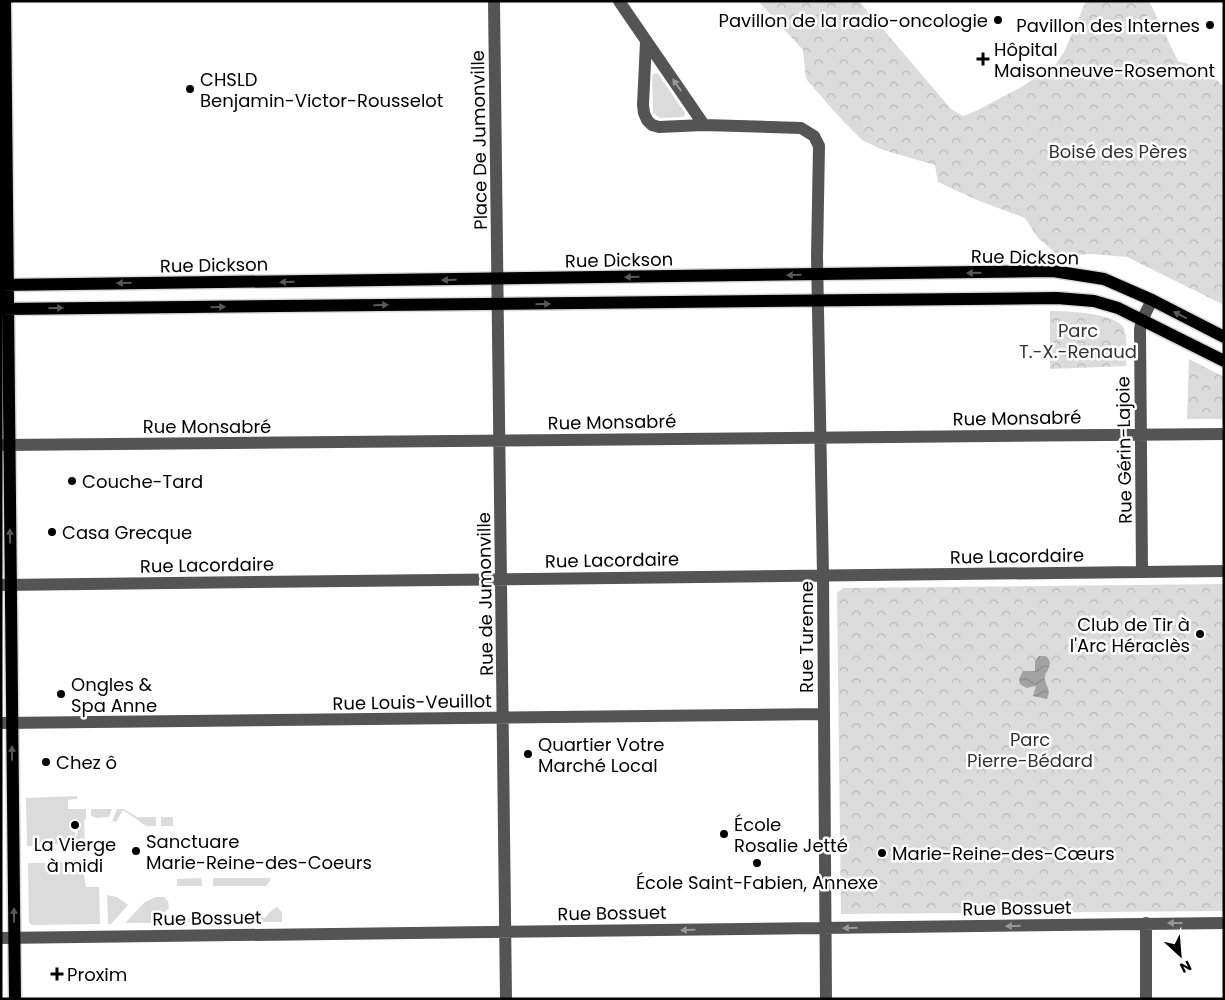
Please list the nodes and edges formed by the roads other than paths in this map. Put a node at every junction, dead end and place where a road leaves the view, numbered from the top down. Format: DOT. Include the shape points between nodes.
graph roads {
  1 [pos="5,1"];
  2 [pos="494,1"];
  3 [pos="619,1"];
  4 [pos="646,42"];
  5 [pos="704,125"];
  6 [pos="818,275"];
  7 [pos="498,279"];
  8 [pos="4,285"];
  9 [pos="1152,300"];
  10 [pos="819,301"];
  11 [pos="498,304"];
  12 [pos="4,309"];
  13 [pos="1142,320"];
  14 [pos="1224,337"];
  15 [pos="1224,360"];
  16 [pos="1141,434"];
  17 [pos="1224,434"];
  18 [pos="821,438"];
  19 [pos="500,441"];
  20 [pos="5,445"];
  21 [pos="1224,571"];
  22 [pos="1142,572"];
  23 [pos="823,575"];
  24 [pos="502,579"];
  25 [pos="6,585"];
  26 [pos="824,714"];
  27 [pos="504,718"];
  28 [pos="7,723"];
  29 [pos="1224,923"];
  30 [pos="1146,924"];
  31 [pos="826,928"];
  32 [pos="505,932"];
  33 [pos="8,938"];
  34 [pos="15,999"];
  35 [pos="506,999"];
  36 [pos="826,999"];
  37 [pos="1146,999"];
  1 -- 8 [label="main road"];
  2 -- 7 [label="street, Place De Jumonville"];
  3 -- 4 [label="street"];
  5 -- 4 [label="street, one-way"];
  4 -- 5 [label="street" via="643,105 647,120 659,127"];
  5 -- 6 [label="street" via="801,128 814,136 819,146"];
  6 -- 7 [label="main road, Rue Dickson, one-way"];
  9 -- 6 [label="main road, Rue Dickson, one-way" via="1104,279 1053,271"];
  6 -- 10 [label="street, Rue Turenne"];
  7 -- 8 [label="main road, Rue Dickson, one-way"];
  7 -- 11 [label="street, Rue de Jumonville"];
  8 -- 12 [label="main road"];
  9 -- 13 [label="street, Rue Gérin-Lajoie"];
  14 -- 9 [label="main road, Rue Dickson, one-way"];
  11 -- 10 [label="main road, one-way"];
  10 -- 13 [label="main road" via="1075,298 1118,308"];
  10 -- 18 [label="street, Rue Turenne"];
  12 -- 11 [label="main road, one-way"];
  11 -- 19 [label="street, Rue de Jumonville"];
  12 -- 20 [label="main road"];
  13 -- 15 [label="main road"];
  13 -- 16 [label="street, Rue Gérin-Lajoie"];
  16 -- 17 [label="street, Rue Monsabré"];
  16 -- 18 [label="street, Rue Monsabré"];
  16 -- 22 [label="street, Rue Gérin-Lajoie"];
  18 -- 19 [label="street, Rue Monsabré"];
  18 -- 23 [label="street, Rue Turenne"];
  19 -- 20 [label="street, Rue Monsabré"];
  19 -- 24 [label="street, Rue de Jumonville"];
  25 -- 20 [label="main road, one-way"];
  21 -- 22 [label="street, Rue Lacordaire"];
  22 -- 23 [label="street, Rue Lacordaire"];
  23 -- 24 [label="street, Rue Lacordaire"];
  23 -- 26 [label="street, Rue Turenne"];
  24 -- 25 [label="street, Rue Lacordaire"];
  24 -- 27 [label="street, Rue de Jumonville"];
  25 -- 28 [label="main road"];
  26 -- 27 [label="street, Rue Louis-Veuillot"];
  26 -- 31 [label="street, Rue Turenne"];
  27 -- 28 [label="street, Rue Louis-Veuillot"];
  27 -- 32 [label="street, Rue de Jumonville"];
  33 -- 28 [label="main road, one-way"];
  29 -- 30 [label="street, Rue Bossuet, one-way"];
  30 -- 31 [label="street, Rue Bossuet, one-way"];
  30 -- 37 [label="street"];
  31 -- 32 [label="street, Rue Bossuet, one-way"];
  31 -- 36 [label="street, Rue Turenne"];
  32 -- 33 [label="street, Rue Bossuet"];
  32 -- 35 [label="street, Rue de Jumonville"];
  33 -- 34 [label="main road"];
}
